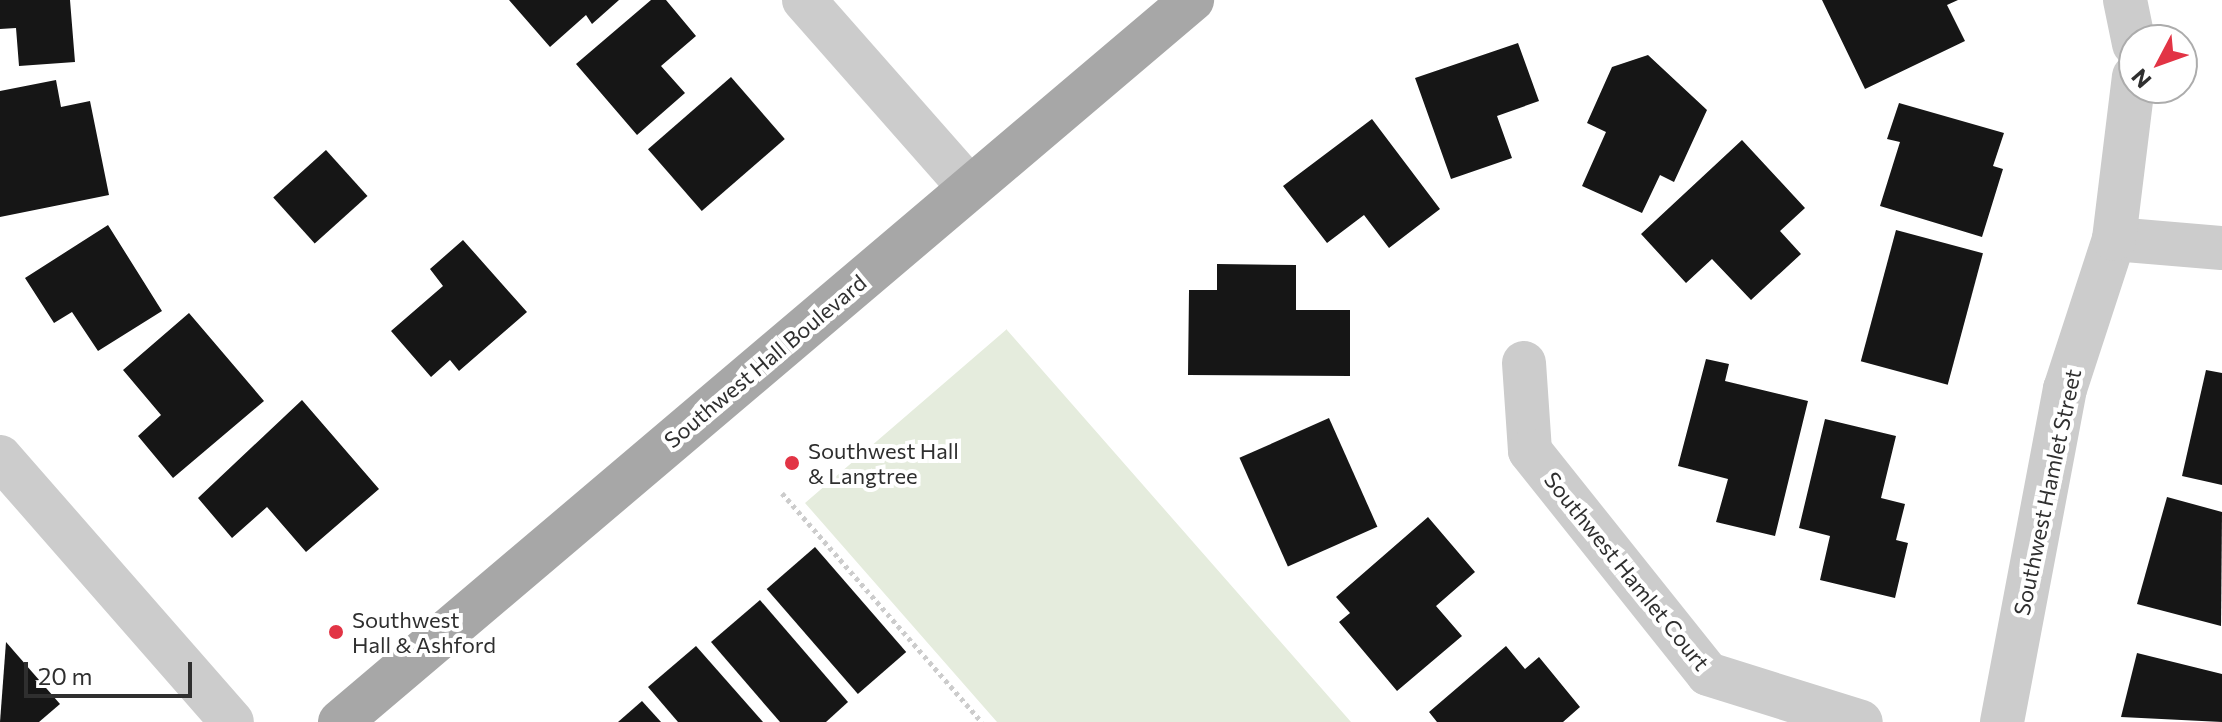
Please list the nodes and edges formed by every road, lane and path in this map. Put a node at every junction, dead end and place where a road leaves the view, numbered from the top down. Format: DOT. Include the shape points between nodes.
graph roads {
  1 [pos="804,0"];
  2 [pos="1192,0"];
  3 [pos="2125,0"];
  4 [pos="2130,24"];
  5 [pos="2131,104"];
  6 [pos="969,187"];
  7 [pos="2114,239"];
  8 [pos="2222,248"];
  9 [pos="1524,363"];
  10 [pos="0,457"];
  11 [pos="782,493"];
  12 [pos="232,722"];
  13 [pos="340,722"];
  14 [pos="982,722"];
  15 [pos="1861,722"];
  16 [pos="2002,722"];
  1 -- 6 [label="street"];
  2 -- 6 [label="main road, Southwest Hall Boulevard"];
  3 -- 4 [label="street"];
  5 -- 7 [label="street, Southwest Hamlet Street"];
  6 -- 13 [label="main road, Southwest Hall Boulevard"];
  7 -- 8 [label="street"];
  7 -- 16 [label="street, Southwest Hamlet Street" via="2065,389"];
  9 -- 15 [label="street, Southwest Hamlet Court" via="1530,451 1708,674"];
  10 -- 12 [label="street"];
  11 -- 14 [label="path"];
}
